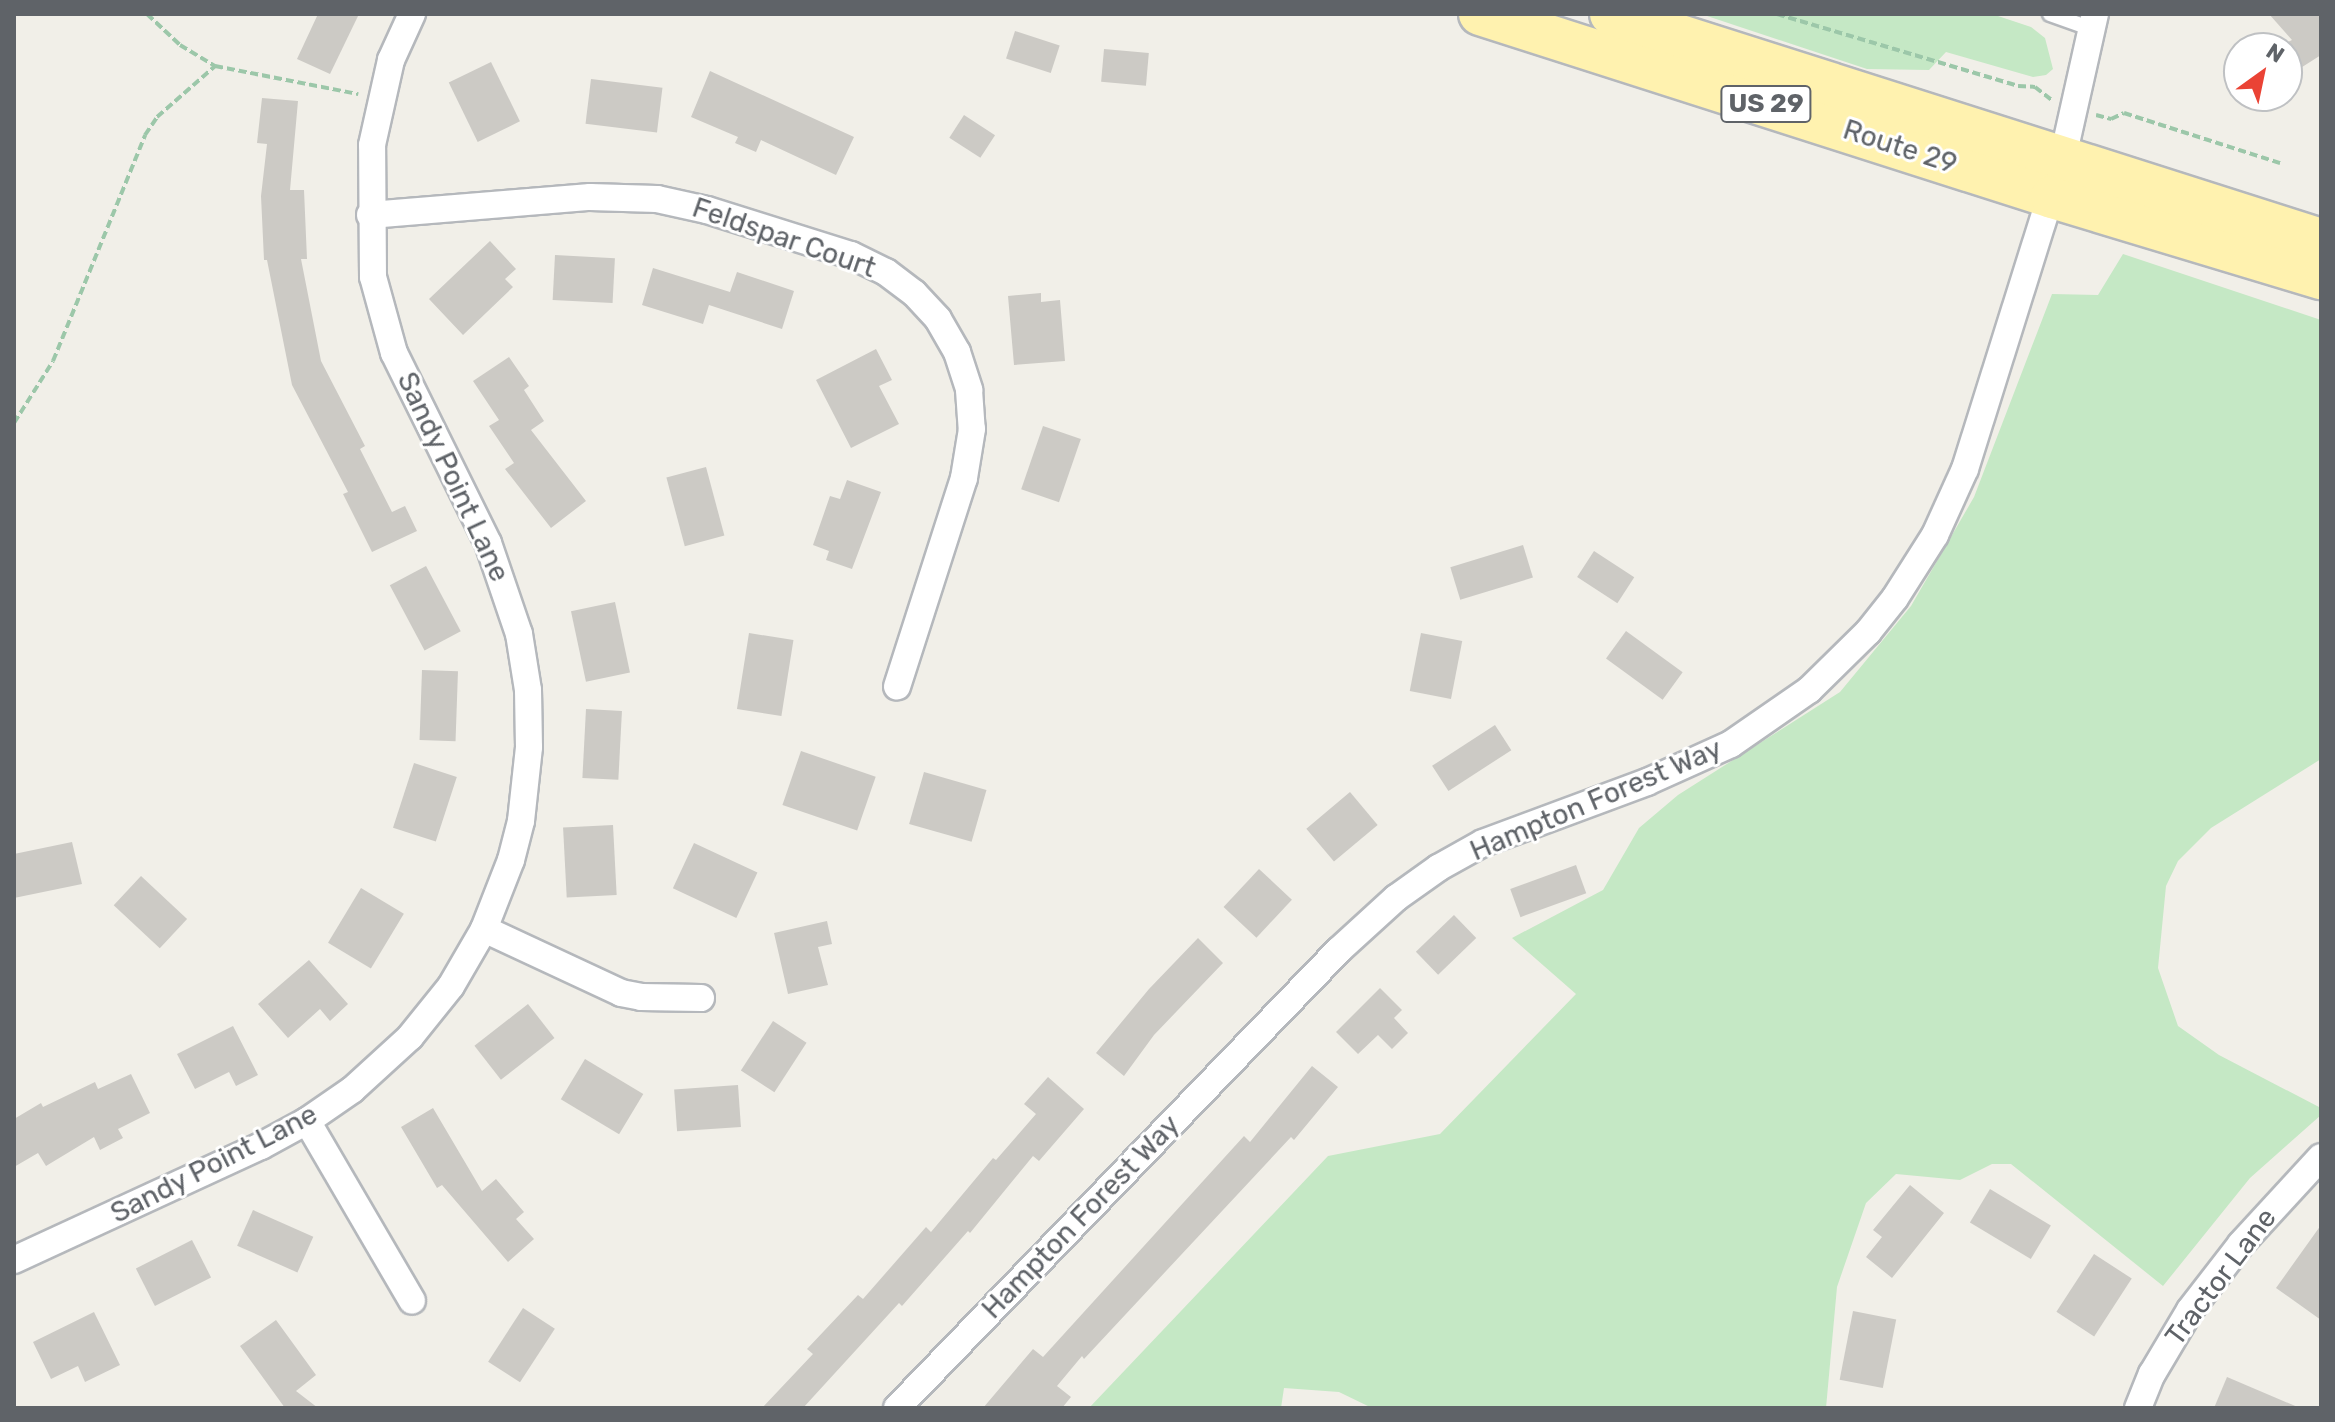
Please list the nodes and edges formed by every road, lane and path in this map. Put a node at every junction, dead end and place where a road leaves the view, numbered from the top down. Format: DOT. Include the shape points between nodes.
graph roads {
  1 [pos="147,14"];
  2 [pos="412,14"];
  3 [pos="1480,14"];
  4 [pos="1611,14"];
  5 [pos="1777,14"];
  6 [pos="2050,14"];
  7 [pos="2094,22"];
  8 [pos="215,66"];
  9 [pos="380,100"];
  10 [pos="2072,108"];
  11 [pos="2063,157"];
  12 [pos="2280,163"];
  13 [pos="2052,197"];
  14 [pos="370,215"];
  15 [pos="2321,240"];
  16 [pos="2321,278"];
  17 [pos="14,423"];
  18 [pos="897,687"];
  19 [pos="484,929"];
  20 [pos="701,998"];
  21 [pos="307,1121"];
  22 [pos="2321,1157"];
  23 [pos="14,1260"];
  24 [pos="412,1301"];
  25 [pos="897,1408"];
  26 [pos="2138,1408"];
  1 -- 8 [label="path" via="180,45"];
  2 -- 9 [label="street, Sandy Point Lane"];
  3 -- 13 [label="main road, Route 29 / US 29"];
  4 -- 11 [label="main road, Route 29 / US 29"];
  5 -- 10 [label="path" via="2035,87 2045,98"];
  6 -- 7 [label="lane"];
  7 -- 10 [label="street, Hampton Forest Way"];
  8 -- 9 [label="path"];
  8 -- 17 [label="path" via="157,117 145,135 53,361"];
  9 -- 14 [label="street, Sandy Point Lane" via="370,164"];
  10 -- 11 [label="street, Hampton Forest Way"];
  10 -- 12 [label="path" via="2111,119 2124,113"];
  11 -- 13 [label="street, Hampton Forest Way"];
  11 -- 15 [label="main road, Route 29 / US 29"];
  13 -- 16 [label="main road, Route 29 / US 29"];
  13 -- 25 [label="street, Hampton Forest Way" via="1965,469 1935,535 1895,598 1841,661 1771,719 1731,744 1647,782 1483,843 1396,898 1339,950"];
  14 -- 18 [label="street, Feldspar Court" via="590,197 657,199 851,255 914,293 938,319 957,352 969,390 972,429 964,478"];
  14 -- 19 [label="street, Sandy Point Lane" via="373,277 394,353 488,543 519,634 528,690 529,747 521,821"];
  19 -- 20 [label="street" via="621,993"];
  19 -- 21 [label="street, Sandy Point Lane" via="451,986 410,1037 352,1090"];
  21 -- 23 [label="street, Sandy Point Lane"];
  21 -- 24 [label="street"];
  22 -- 26 [label="street, Tractor Lane" via="2190,1310"];
}
